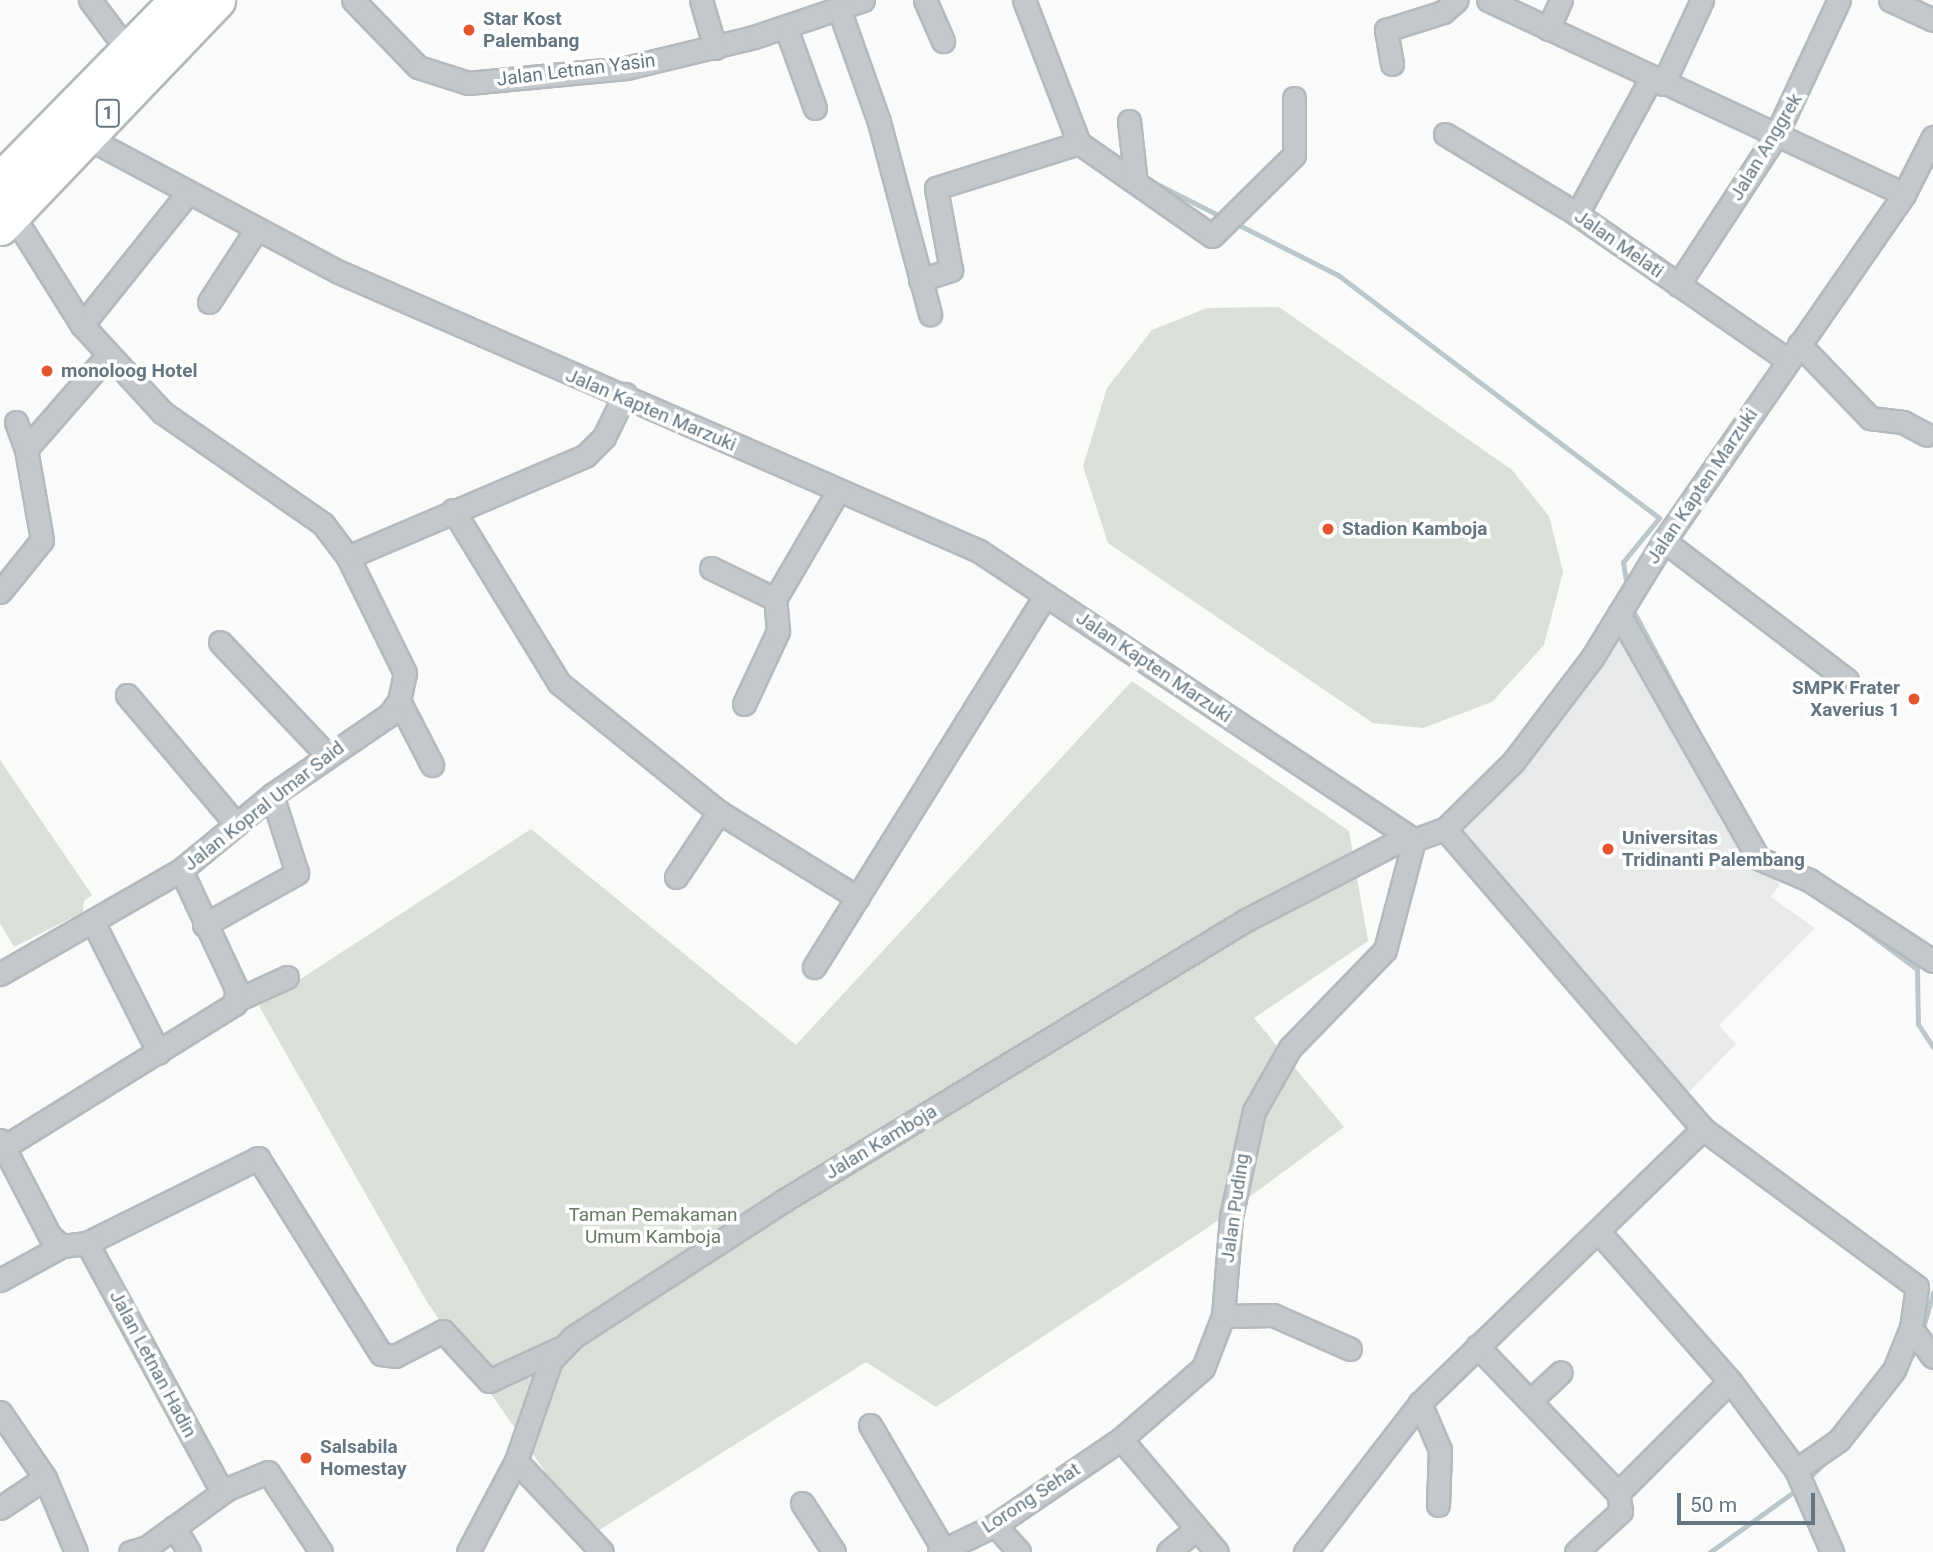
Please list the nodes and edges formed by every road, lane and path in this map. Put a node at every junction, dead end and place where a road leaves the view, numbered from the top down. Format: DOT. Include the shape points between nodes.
graph roads {
  1 [pos="90,0"];
  2 [pos="179,0"];
  3 [pos="216,0"];
  4 [pos="353,0"];
  5 [pos="701,0"];
  6 [pos="863,0"];
  7 [pos="925,0"];
  8 [pos="1024,0"];
  9 [pos="1457,0"];
  10 [pos="1488,0"];
  11 [pos="1561,0"];
  12 [pos="1702,0"];
  13 [pos="1839,0"];
  14 [pos="1891,0"];
  15 [pos="839,9"];
  16 [pos="1933,20"];
  17 [pos="786,28"];
  18 [pos="1548,29"];
  19 [pos="943,41"];
  20 [pos="715,48"];
  21 [pos="128,51"];
  22 [pos="1392,64"];
  23 [pos="1657,81"];
  24 [pos="1293,98"];
  25 [pos="815,108"];
  26 [pos="1129,121"];
  27 [pos="1446,134"];
  28 [pos="86,137"];
  29 [pos="1776,137"];
  30 [pos="1933,138"];
  31 [pos="1079,143"];
  32 [pos="1136,183"];
  33 [pos="187,194"];
  34 [pos="1903,194"];
  35 [pos="4,207"];
  36 [pos="1577,214"];
  37 [pos="256,230"];
  38 [pos="920,280"];
  39 [pos="1678,285"];
  40 [pos="209,302"];
  41 [pos="930,314"];
  42 [pos="82,325"];
  43 [pos="1793,352"];
  44 [pos="107,356"];
  45 [pos="625,394"];
  46 [pos="16,422"];
  47 [pos="1927,435"];
  48 [pos="26,449"];
  49 [pos="838,491"];
  50 [pos="453,510"];
  51 [pos="1664,541"];
  52 [pos="348,557"];
  53 [pos="711,568"];
  54 [pos="0,592"];
  55 [pos="1046,595"];
  56 [pos="775,599"];
  57 [pos="1625,604"];
  58 [pos="220,642"];
  59 [pos="1847,680"];
  60 [pos="127,695"];
  61 [pos="399,701"];
  62 [pos="744,704"];
  63 [pos="326,754"];
  64 [pos="432,765"];
  65 [pos="272,795"];
  66 [pos="719,812"];
  67 [pos="236,824"];
  68 [pos="1445,829"];
  69 [pos="1409,839"];
  70 [pos="181,870"];
  71 [pos="676,877"];
  72 [pos="858,898"];
  73 [pos="94,924"];
  74 [pos="204,925"];
  75 [pos="1933,960"];
  76 [pos="814,967"];
  77 [pos="0,974"];
  78 [pos="287,977"];
  79 [pos="237,1000"];
  80 [pos="159,1053"];
  81 [pos="1703,1129"];
  82 [pos="2,1144"];
  83 [pos="1598,1231"];
  84 [pos="87,1243"];
  85 [pos="62,1246"];
  86 [pos="0,1280"];
  87 [pos="1926,1296"];
  88 [pos="1223,1317"];
  89 [pos="1922,1340"];
  90 [pos="1477,1346"];
  91 [pos="558,1349"];
  92 [pos="1350,1349"];
  93 [pos="1561,1372"];
  94 [pos="1730,1381"];
  95 [pos="1530,1401"];
  96 [pos="1420,1403"];
  97 [pos="0,1412"];
  98 [pos="870,1425"];
  99 [pos="1121,1439"];
  100 [pos="516,1461"];
  101 [pos="1799,1475"];
  102 [pos="45,1478"];
  103 [pos="227,1489"];
  104 [pos="1618,1493"];
  105 [pos="802,1503"];
  106 [pos="1438,1505"];
  107 [pos="0,1508"];
  108 [pos="995,1525"];
  109 [pos="174,1527"];
  110 [pos="1195,1530"];
  111 [pos="829,1550"];
  112 [pos="941,1551"];
  113 [pos="76,1552"];
  114 [pos="130,1552"];
  115 [pos="189,1552"];
  116 [pos="321,1552"];
  117 [pos="468,1552"];
  118 [pos="603,1552"];
  119 [pos="1019,1552"];
  120 [pos="1168,1552"];
  121 [pos="1217,1552"];
  122 [pos="1305,1552"];
  123 [pos="1576,1552"];
  124 [pos="1832,1552"];
  1 -- 21 [label="street"];
  2 -- 21 [label="highway, 1"];
  3 -- 28 [label="highway, 1"];
  4 -- 20 [label="street, Jalan Letnan Yasin" via="418,67 452,82 626,68"];
  5 -- 20 [label="street"];
  6 -- 15 [label="street, Jalan Letnan Yasin"];
  7 -- 19 [label="street"];
  8 -- 31 [label="street"];
  9 -- 22 [label="street" via="1443,12 1387,30"];
  10 -- 18 [label="street"];
  11 -- 18 [label="street"];
  12 -- 23 [label="street"];
  13 -- 29 [label="street, Jalan Anggrek"];
  14 -- 16 [label="street"];
  15 -- 17 [label="street, Jalan Letnan Yasin"];
  15 -- 38 [label="street" via="879,122"];
  17 -- 20 [label="street, Jalan Letnan Yasin"];
  17 -- 25 [label="street"];
  18 -- 23 [label="street"];
  21 -- 35 [label="highway, 1"];
  23 -- 29 [label="street"];
  23 -- 36 [label="street"];
  24 -- 32 [label="street" via="1294,155 1219,233 1212,236"];
  26 -- 32 [label="street"];
  27 -- 36 [label="street, Jalan Melati"];
  28 -- 33 [label="street, Jalan Kapten Marzuki"];
  28 -- 35 [label="highway, 1"];
  29 -- 34 [label="street"];
  29 -- 39 [label="street, Jalan Anggrek"];
  30 -- 34 [label="street, Jalan Kapten Marzuki"];
  31 -- 32 [label="street"];
  31 -- 38 [label="street" via="936,188 951,270"];
  33 -- 37 [label="street, Jalan Kapten Marzuki"];
  33 -- 42 [label="street"];
  34 -- 43 [label="street, Jalan Kapten Marzuki"];
  35 -- 42 [label="street"];
  36 -- 39 [label="street, Jalan Melati"];
  37 -- 40 [label="street"];
  37 -- 45 [label="street, Jalan Kapten Marzuki" via="566,375"];
  38 -- 41 [label="street"];
  39 -- 43 [label="street, Jalan Melati"];
  42 -- 44 [label="street"];
  43 -- 47 [label="street, Jalan Melati" via="1870,418 1911,424"];
  43 -- 51 [label="street, Jalan Kapten Marzuki"];
  44 -- 48 [label="street"];
  44 -- 52 [label="street" via="162,412 219,456 305,506"];
  45 -- 49 [label="street, Jalan Kapten Marzuki"];
  45 -- 50 [label="street" via="604,437 585,456"];
  46 -- 48 [label="street"];
  48 -- 54 [label="street" via="42,540"];
  49 -- 55 [label="street, Jalan Kapten Marzuki" via="979,551"];
  49 -- 56 [label="street"];
  50 -- 52 [label="street"];
  50 -- 66 [label="street" via="551,674"];
  51 -- 57 [label="street, Jalan Kapten Marzuki"];
  51 -- 59 [label="street"];
  52 -- 61 [label="street" via="401,658"];
  53 -- 56 [label="street"];
  55 -- 69 [label="street, Jalan Kapten Marzuki"];
  55 -- 72 [label="street"];
  56 -- 62 [label="street" via="778,631"];
  57 -- 68 [label="street, Jalan Kapten Marzuki" via="1513,762"];
  57 -- 75 [label="street" via="1758,858 1798,874"];
  58 -- 63 [label="street"];
  60 -- 67 [label="street"];
  61 -- 63 [label="street, Jalan Kopral Umar Said" via="389,715"];
  61 -- 64 [label="street"];
  63 -- 65 [label="street, Jalan Kopral Umar Said"];
  65 -- 67 [label="street, Jalan Kopral Umar Said"];
  65 -- 74 [label="street" via="298,873"];
  66 -- 71 [label="street"];
  66 -- 72 [label="street"];
  67 -- 70 [label="street, Jalan Kopral Umar Said"];
  68 -- 69 [label="street, Jalan Kapten Marzuki"];
  68 -- 81 [label="street"];
  69 -- 88 [label="street, Jalan Puding" via="1385,950 1290,1048 1254,1111 1231,1217"];
  69 -- 91 [label="street, Jalan Kamboja" via="1212,941 783,1201"];
  70 -- 73 [label="street, Jalan Kopral Umar Said"];
  70 -- 74 [label="street"];
  72 -- 76 [label="street"];
  73 -- 77 [label="street, Jalan Kopral Umar Said"];
  73 -- 80 [label="street"];
  74 -- 79 [label="street"];
  78 -- 79 [label="street"];
  79 -- 80 [label="street"];
  80 -- 82 [label="street"];
  81 -- 83 [label="street"];
  81 -- 87 [label="street"];
  82 -- 85 [label="street" via="50,1237"];
  83 -- 90 [label="street"];
  83 -- 94 [label="street"];
  84 -- 85 [label="street"];
  84 -- 91 [label="street, Jalan Kamboja" via="258,1158 381,1354 396,1356 443,1331 489,1381"];
  84 -- 103 [label="street, Jalan Letnan Hadin" via="218,1484"];
  85 -- 86 [label="street"];
  87 -- 89 [label="street"];
  88 -- 92 [label="street" via="1273,1315"];
  88 -- 99 [label="street, Jalan Puding" via="1198,1373"];
  89 -- 101 [label="street" via="1857,1420"];
  90 -- 95 [label="street"];
  90 -- 96 [label="street"];
  91 -- 100 [label="street"];
  93 -- 95 [label="street"];
  94 -- 101 [label="street"];
  94 -- 104 [label="street"];
  95 -- 104 [label="street"];
  96 -- 106 [label="street" via="1440,1450"];
  96 -- 122 [label="street"];
  97 -- 102 [label="street"];
  98 -- 112 [label="street"];
  99 -- 108 [label="street, Lorong Sehat"];
  99 -- 110 [label="street"];
  100 -- 117 [label="street"];
  100 -- 118 [label="street"];
  101 -- 124 [label="street"];
  102 -- 107 [label="street"];
  102 -- 113 [label="street"];
  103 -- 109 [label="street"];
  103 -- 116 [label="street" via="273,1474"];
  104 -- 123 [label="street" via="1621,1511"];
  105 -- 111 [label="street"];
  108 -- 112 [label="street, Lorong Sehat"];
  108 -- 119 [label="street"];
  109 -- 114 [label="street"];
  109 -- 115 [label="street"];
  110 -- 120 [label="street"];
  110 -- 121 [label="street"];
}
